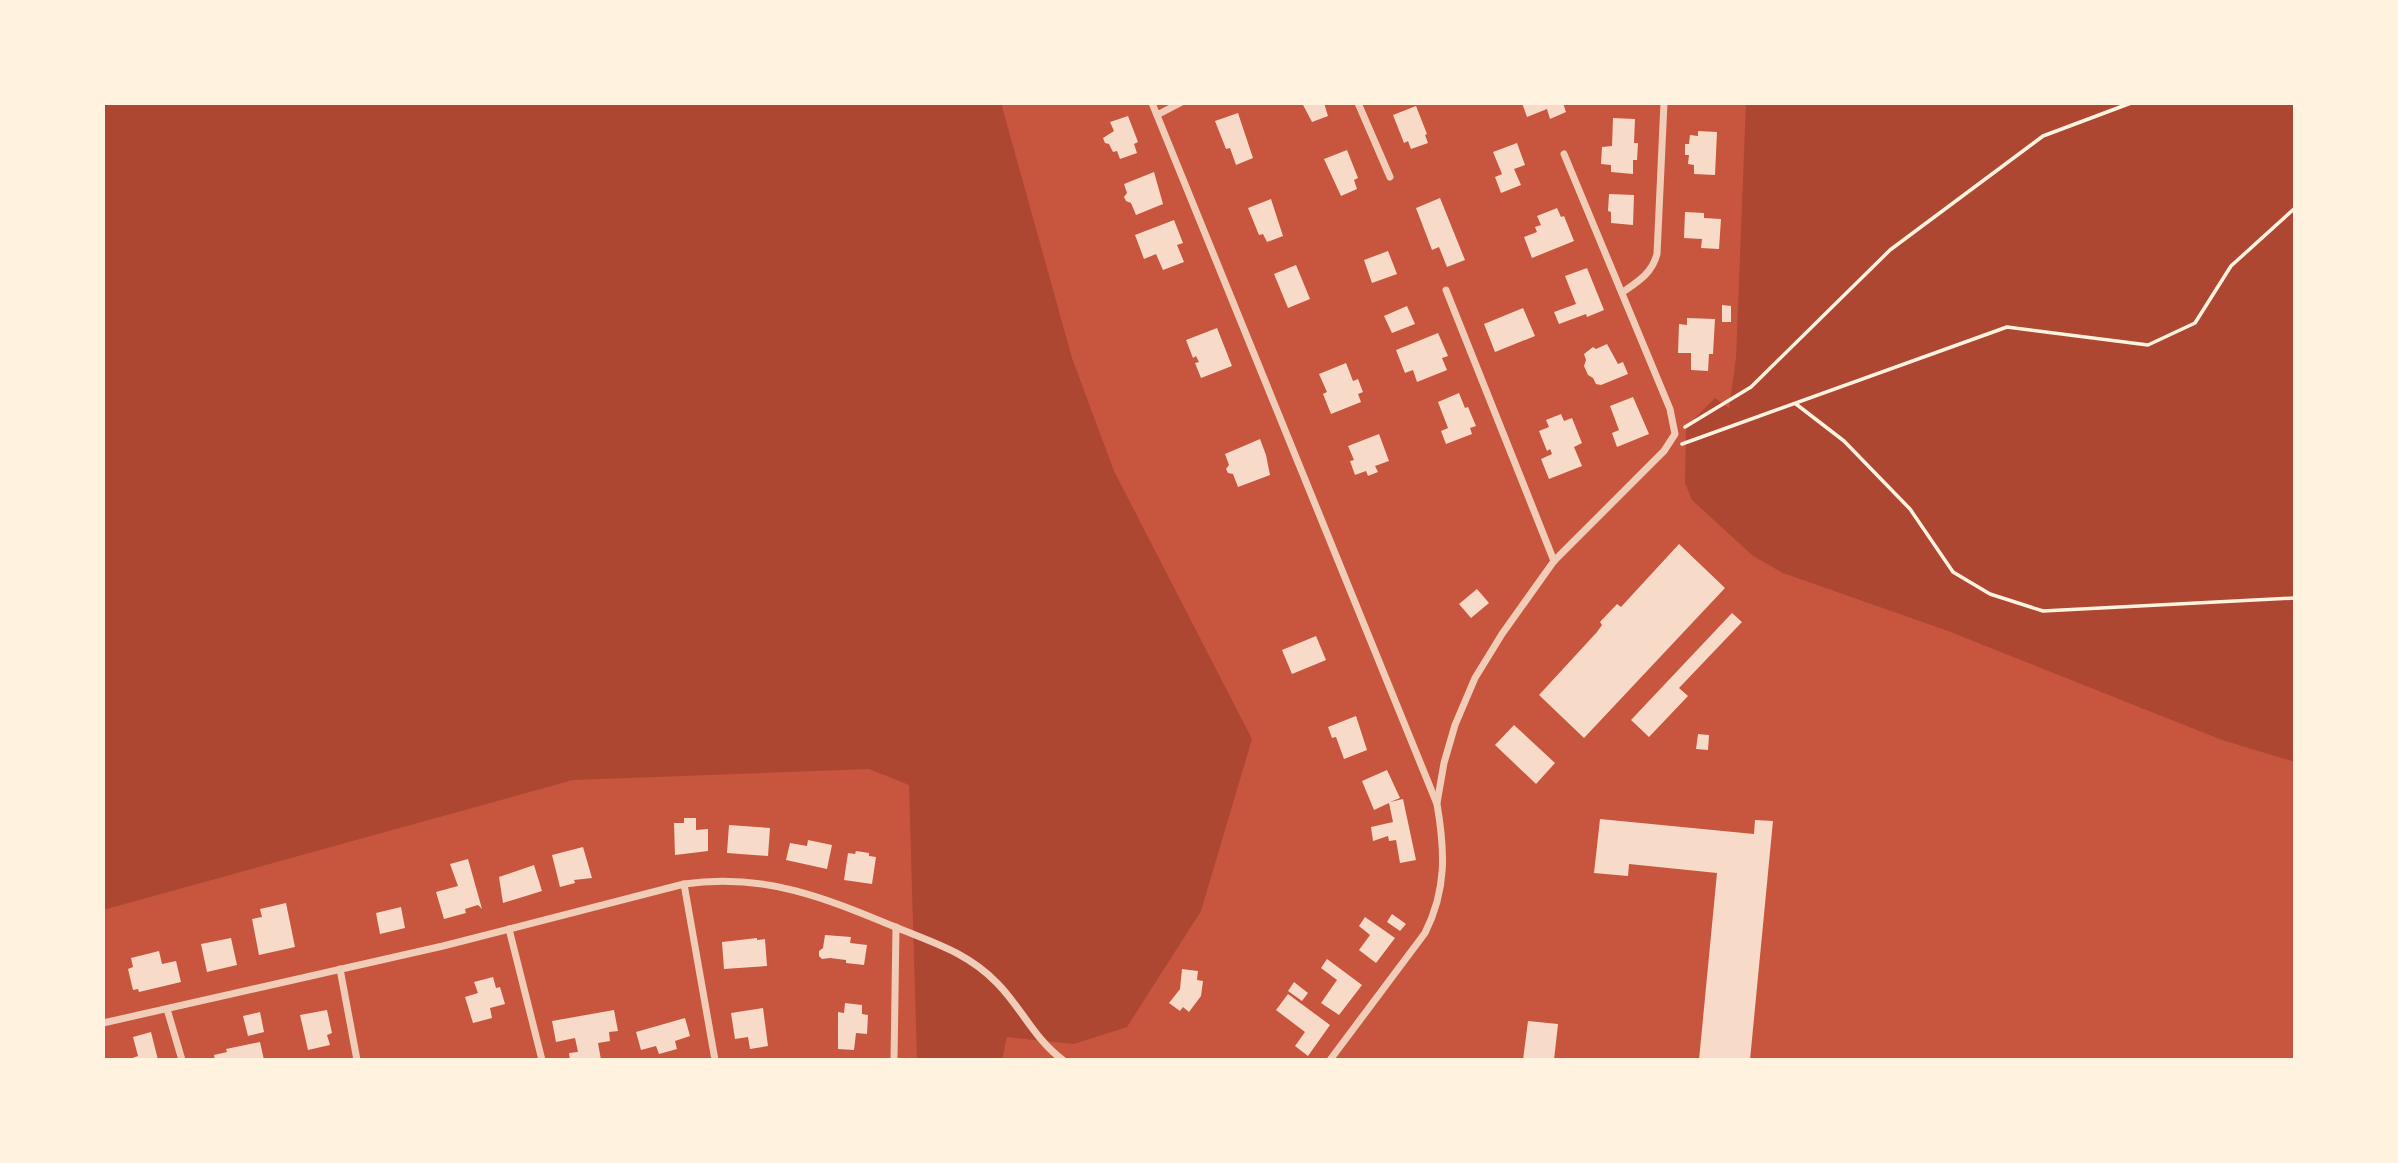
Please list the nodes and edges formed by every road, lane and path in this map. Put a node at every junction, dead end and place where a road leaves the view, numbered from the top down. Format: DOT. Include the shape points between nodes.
graph roads {
  1 [pos="1152,103"];
  2 [pos="1181,103"];
  3 [pos="1358,103"];
  4 [pos="1664,103"];
  5 [pos="2131,103"];
  6 [pos="1157,115"];
  7 [pos="1564,154"];
  8 [pos="1390,177"];
  9 [pos="2295,208"];
  10 [pos="1446,290"];
  11 [pos="1623,292"];
  12 [pos="1796,404"];
  13 [pos="1675,434"];
  14 [pos="1670,443"];
  15 [pos="1554,561"];
  16 [pos="2295,598"];
  17 [pos="1437,804"];
  18 [pos="684,884"];
  19 [pos="896,927"];
  20 [pos="509,929"];
  21 [pos="341,969"];
  22 [pos="167,1009"];
  23 [pos="103,1024"];
  24 [pos="182,1060"];
  25 [pos="357,1060"];
  26 [pos="542,1060"];
  27 [pos="715,1060"];
  28 [pos="894,1060"];
  29 [pos="1062,1060"];
  30 [pos="1330,1060"];
  1 -- 6 [label="street"];
  2 -- 6 [label="street"];
  3 -- 8 [label="street"];
  4 -- 11 [label="street" via="1657,254 1648,273"];
  5 -- 13 [label="path" via="2043,136 1889,250 1751,387"];
  6 -- 17 [label="street"];
  7 -- 11 [label="street"];
  9 -- 12 [label="path" via="2231,266 2194,323 2148,345 2007,327"];
  10 -- 15 [label="street"];
  11 -- 13 [label="street" via="1671,410"];
  12 -- 14 [label="path" via="1680,445"];
  12 -- 16 [label="path" via="1844,440 1910,509 1953,572 1990,594 2043,611"];
  13 -- 14 [label="street"];
  14 -- 15 [label="street"];
  15 -- 17 [label="street" via="1475,678 1455,725"];
  17 -- 30 [label="street" via="1443,855 1436,912"];
  18 -- 19 [label="street" via="751,881 803,891"];
  18 -- 20 [label="street"];
  18 -- 27 [label="street"];
  19 -- 28 [label="street"];
  19 -- 29 [label="street" via="964,955 998,983"];
  20 -- 21 [label="street"];
  20 -- 26 [label="street"];
  21 -- 22 [label="street"];
  21 -- 25 [label="street"];
  22 -- 23 [label="street"];
  22 -- 24 [label="street"];
}
